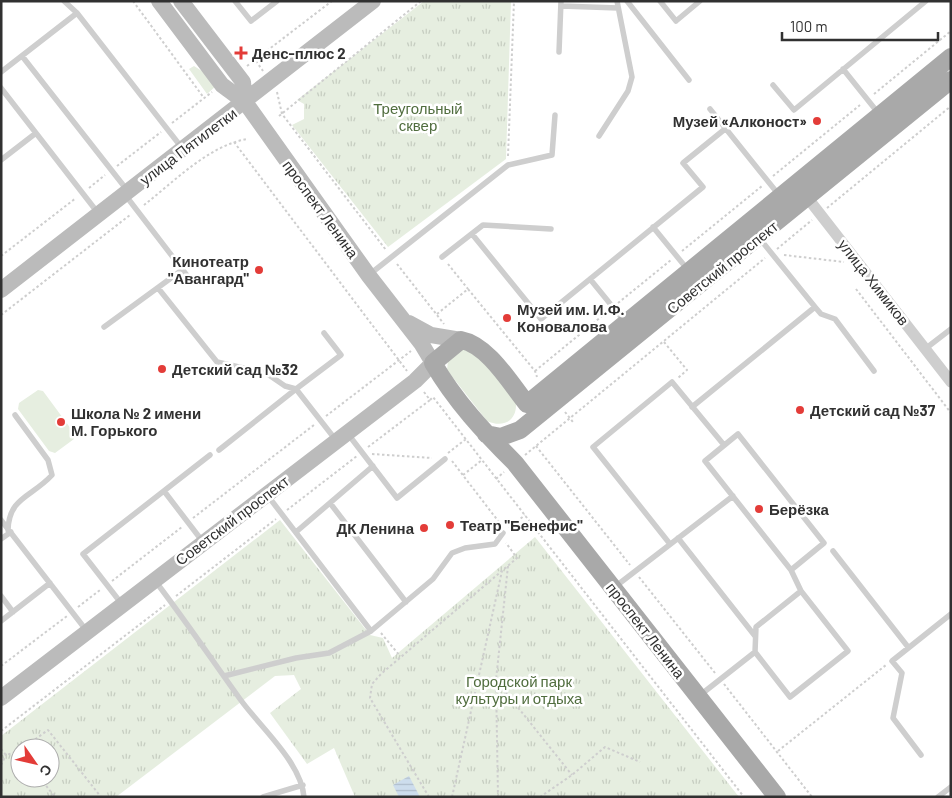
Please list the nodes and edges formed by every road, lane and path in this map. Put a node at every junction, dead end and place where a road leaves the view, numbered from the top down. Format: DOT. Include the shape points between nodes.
graph roads {
  1 [pos="64,1"];
  2 [pos="133,1"];
  3 [pos="159,1"];
  4 [pos="182,1"];
  5 [pos="235,1"];
  6 [pos="277,1"];
  7 [pos="332,1"];
  8 [pos="373,1"];
  9 [pos="421,1"];
  10 [pos="514,1"];
  11 [pos="617,1"];
  12 [pos="627,1"];
  13 [pos="660,1"];
  14 [pos="700,1"];
  15 [pos="926,1"];
  16 [pos="561,4"];
  17 [pos="618,8"];
  18 [pos="78,13"];
  19 [pos="951,31"];
  20 [pos="559,52"];
  21 [pos="22,56"];
  22 [pos="951,57"];
  23 [pos="256,61"];
  24 [pos="242,69"];
  25 [pos="843,69"];
  26 [pos="1,72"];
  27 [pos="264,72"];
  28 [pos="689,80"];
  29 [pos="951,80"];
  30 [pos="774,85"];
  31 [pos="1,88"];
  32 [pos="278,92"];
  33 [pos="204,98"];
  34 [pos="867,99"];
  35 [pos="245,102"];
  36 [pos="951,106"];
  37 [pos="710,109"];
  38 [pos="280,115"];
  39 [pos="555,115"];
  40 [pos="880,115"];
  41 [pos="725,129"];
  42 [pos="36,133"];
  43 [pos="599,136"];
  44 [pos="247,139"];
  45 [pos="234,142"];
  46 [pos="183,149"];
  47 [pos="1,160"];
  48 [pos="508,166"];
  49 [pos="767,181"];
  50 [pos="796,184"];
  51 [pos="126,193"];
  52 [pos="780,197"];
  53 [pos="807,198"];
  54 [pos="137,210"];
  55 [pos="820,213"];
  56 [pos="99,214"];
  57 [pos="653,227"];
  58 [pos="551,229"];
  59 [pos="472,234"];
  60 [pos="759,237"];
  61 [pos="772,253"];
  62 [pos="676,256"];
  63 [pos="392,257"];
  64 [pos="442,257"];
  65 [pos="859,264"];
  66 [pos="182,270"];
  67 [pos="689,272"];
  68 [pos="369,276"];
  69 [pos="590,279"];
  70 [pos="192,282"];
  71 [pos="158,288"];
  72 [pos="468,289"];
  73 [pos="856,289"];
  74 [pos="1,290"];
  75 [pos="613,307"];
  76 [pos="815,307"];
  77 [pos="437,314"];
  78 [pos="1,315"];
  79 [pos="626,323"];
  80 [pos="104,326"];
  81 [pos="951,329"];
  82 [pos="324,333"];
  83 [pos="426,339"];
  84 [pos="461,340"];
  85 [pos="664,342"];
  86 [pos="925,349"];
  87 [pos="399,360"];
  88 [pos="433,363"];
  89 [pos="874,371"];
  90 [pos="414,381"];
  91 [pos="672,382"];
  92 [pos="951,382"];
  93 [pos="296,389"];
  94 [pos="430,400"];
  95 [pos="526,404"];
  96 [pos="692,407"];
  97 [pos="951,413"];
  98 [pos="15,415"];
  99 [pos="321,420"];
  100 [pos="520,430"];
  101 [pos="486,434"];
  102 [pos="342,436"];
  103 [pos="466,439"];
  104 [pos="724,445"];
  105 [pos="536,446"];
  106 [pos="219,450"];
  107 [pos="363,451"];
  108 [pos="210,456"];
  109 [pos="442,459"];
  110 [pos="482,460"];
  111 [pos="515,463"];
  112 [pos="373,466"];
  113 [pos="463,475"];
  114 [pos="496,479"];
  115 [pos="164,491"];
  116 [pos="266,494"];
  117 [pos="733,496"];
  118 [pos="330,502"];
  119 [pos="282,514"];
  120 [pos="525,516"];
  121 [pos="1,520"];
  122 [pos="188,523"];
  123 [pos="9,531"];
  124 [pos="296,532"];
  125 [pos="503,533"];
  126 [pos="678,538"];
  127 [pos="1,540"];
  128 [pos="203,542"];
  129 [pos="670,544"];
  130 [pos="833,551"];
  131 [pos="508,566"];
  132 [pos="791,570"];
  133 [pos="502,571"];
  134 [pos="635,572"];
  135 [pos="154,580"];
  136 [pos="50,583"];
  137 [pos="107,585"];
  138 [pos="613,589"];
  139 [pos="801,591"];
  140 [pos="1,596"];
  141 [pos="170,600"];
  142 [pos="406,602"];
  143 [pos="122,605"];
  144 [pos="13,612"];
  145 [pos="72,612"];
  146 [pos="951,614"];
  147 [pos="1,621"];
  148 [pos="374,629"];
  149 [pos="87,632"];
  150 [pos="755,636"];
  151 [pos="908,647"];
  152 [pos="755,652"];
  153 [pos="401,657"];
  154 [pos="892,661"];
  155 [pos="1,666"];
  156 [pos="224,676"];
  157 [pos="496,680"];
  158 [pos="720,680"];
  159 [pos="698,697"];
  160 [pos="1,698"];
  161 [pos="1,731"];
  162 [pos="37,738"];
  163 [pos="54,738"];
  164 [pos="60,745"];
  165 [pos="1,749"];
  166 [pos="778,752"];
  167 [pos="10,754"];
  168 [pos="6,755"];
  169 [pos="921,755"];
  170 [pos="640,762"];
  171 [pos="1,765"];
  172 [pos="572,775"];
  173 [pos="303,785"];
  174 [pos="951,787"];
  175 [pos="101,797"];
  176 [pos="263,797"];
  177 [pos="304,797"];
  178 [pos="429,797"];
  179 [pos="452,797"];
  180 [pos="498,797"];
  181 [pos="540,797"];
  182 [pos="744,797"];
  183 [pos="777,797"];
  184 [pos="812,797"];
  185 [pos="938,797"];
  1 -- 18 [label="lane"];
  2 -- 33 [label="path"];
  3 -- 35 [label="main road, проспект Ленина" via="222,85"];
  4 -- 35 [label="main road, проспект Ленина" via="243,82"];
  5 -- 6 [label="lane" via="251,22"];
  7 -- 23 [label="path"];
  8 -- 35 [label="main road, улица Пятилетки"];
  9 -- 38 [label="path"];
  10 -- 48 [label="path"];
  11 -- 17 [label="lane"];
  12 -- 28 [label="lane"];
  13 -- 14 [label="lane" via="676,21"];
  15 -- 25 [label="lane"];
  16 -- 17 [label="lane"];
  16 -- 20 [label="lane"];
  17 -- 43 [label="lane" via="632,77 628,91"];
  18 -- 21 [label="lane"];
  18 -- 46 [label="lane"];
  19 -- 34 [label="path"];
  21 -- 26 [label="lane"];
  21 -- 51 [label="lane"];
  22 -- 40 [label="main road, Советский проспект"];
  23 -- 24 [label="path"];
  23 -- 27 [label="path"];
  25 -- 30 [label="lane" via="794,110"];
  25 -- 34 [label="lane"];
  29 -- 53 [label="main road, Советский проспект"];
  31 -- 42 [label="lane"];
  32 -- 38 [label="path"];
  34 -- 40 [label="lane"];
  34 -- 49 [label="path"];
  35 -- 46 [label="main road, улица Пятилетки"];
  35 -- 68 [label="main road, проспект Ленина"];
  36 -- 55 [label="path"];
  37 -- 41 [label="lane"];
  38 -- 63 [label="path"];
  39 -- 48 [label="lane" via="552,154"];
  40 -- 50 [label="main road, Советский проспект"];
  41 -- 49 [label="lane"];
  41 -- 57 [label="lane" via="683,163 703,187"];
  42 -- 47 [label="lane"];
  42 -- 56 [label="lane"];
  44 -- 45 [label="path"];
  45 -- 54 [label="path" via="209,154"];
  45 -- 87 [label="path"];
  46 -- 51 [label="main road, улица Пятилетки"];
  48 -- 63 [label="lane"];
  49 -- 52 [label="lane"];
  49 -- 62 [label="path"];
  50 -- 52 [label="main road, Советский проспект"];
  50 -- 53 [label="street, улица Химиков"];
  51 -- 54 [label="lane"];
  51 -- 56 [label="main road, улица Пятилетки"];
  52 -- 67 [label="main road, Советский проспект"];
  53 -- 55 [label="street, улица Химиков"];
  53 -- 60 [label="main road, Советский проспект"];
  54 -- 66 [label="lane"];
  54 -- 78 [label="path"];
  55 -- 61 [label="path"];
  55 -- 65 [label="street, улица Химиков"];
  56 -- 74 [label="main road, улица Пятилетки"];
  57 -- 62 [label="lane"];
  57 -- 69 [label="lane"];
  58 -- 59 [label="lane" via="483,225"];
  59 -- 64 [label="lane"];
  59 -- 69 [label="lane" via="541,319"];
  60 -- 61 [label="lane"];
  60 -- 100 [label="main road, Советский проспект"];
  61 -- 65 [label="path"];
  61 -- 76 [label="lane"];
  61 -- 85 [label="path"];
  62 -- 67 [label="lane"];
  62 -- 75 [label="path"];
  63 -- 68 [label="lane"];
  63 -- 77 [label="path"];
  64 -- 72 [label="path"];
  65 -- 86 [label="street, улица Химиков"];
  66 -- 70 [label="lane"];
  66 -- 71 [label="lane"];
  67 -- 79 [label="main road, Советский проспект"];
  68 -- 83 [label="main road, проспект Ленина" via="398,314"];
  69 -- 75 [label="lane"];
  71 -- 80 [label="lane"];
  71 -- 93 [label="lane" via="217,362 266,373 284,386"];
  72 -- 75 [label="path" via="535,371"];
  72 -- 77 [label="path"];
  73 -- 97 [label="path"];
  75 -- 79 [label="lane"];
  76 -- 89 [label="lane" via="835,320"];
  76 -- 96 [label="lane"];
  77 -- 83 [label="path" via="445,323"];
  79 -- 95 [label="main road, Советский проспект"];
  81 -- 86 [label="lane"];
  82 -- 93 [label="lane" via="341,355"];
  83 -- 84 [label="main road"];
  83 -- 87 [label="path"];
  83 -- 88 [label="main road, проспект Ленина"];
  84 -- 88 [label="main road, Советский проспект"];
  84 -- 95 [label="main road" via="483,350"];
  85 -- 91 [label="path" via="687,370"];
  85 -- 105 [label="path"];
  86 -- 92 [label="street, улица Химиков"];
  87 -- 90 [label="path"];
  87 -- 99 [label="path"];
  88 -- 90 [label="main road, Советский проспект"];
  88 -- 101 [label="main road, проспект Ленина" via="447,387"];
  90 -- 94 [label="path"];
  90 -- 102 [label="main road, Советский проспект"];
  91 -- 96 [label="lane"];
  91 -- 129 [label="lane" via="593,447"];
  93 -- 99 [label="lane"];
  93 -- 106 [label="lane"];
  94 -- 103 [label="path" via="433,397"];
  94 -- 107 [label="path"];
  95 -- 100 [label="main road"];
  96 -- 104 [label="lane"];
  98 -- 123 [label="lane" via="48,460 52,475 13,506"];
  99 -- 102 [label="lane"];
  99 -- 122 [label="path"];
  100 -- 101 [label="main road, Советский проспект" via="501,437"];
  100 -- 111 [label="main road" via="513,454"];
  101 -- 111 [label="main road, проспект Ленина"];
  102 -- 107 [label="lane"];
  102 -- 116 [label="main road, Советский проспект"];
  103 -- 109 [label="path"];
  103 -- 110 [label="path"];
  104 -- 117 [label="lane" via="705,460"];
  104 -- 132 [label="lane" via="738,434 824,544"];
  105 -- 111 [label="path"];
  105 -- 134 [label="path"];
  107 -- 109 [label="path"];
  107 -- 112 [label="lane"];
  107 -- 119 [label="path"];
  108 -- 115 [label="lane"];
  109 -- 112 [label="lane" via="398,498"];
  109 -- 113 [label="path" via="450,460"];
  110 -- 113 [label="path"];
  110 -- 114 [label="path"];
  111 -- 114 [label="path"];
  111 -- 138 [label="main road, проспект Ленина"];
  112 -- 118 [label="lane"];
  113 -- 125 [label="path" via="501,523"];
  114 -- 120 [label="path"];
  115 -- 122 [label="lane"];
  115 -- 137 [label="lane" via="83,554"];
  116 -- 119 [label="lane"];
  116 -- 128 [label="main road, Советский проспект"];
  117 -- 126 [label="lane"];
  117 -- 132 [label="lane"];
  118 -- 124 [label="lane"];
  118 -- 142 [label="lane"];
  119 -- 124 [label="lane"];
  119 -- 141 [label="path"];
  120 -- 125 [label="path"];
  120 -- 182 [label="path"];
  121 -- 123 [label="lane"];
  122 -- 128 [label="lane"];
  122 -- 137 [label="path"];
  123 -- 127 [label="lane"];
  123 -- 136 [label="lane"];
  124 -- 148 [label="lane"];
  125 -- 131 [label="path" via="517,558"];
  125 -- 142 [label="lane" via="495,544 452,553 433,579"];
  126 -- 129 [label="lane"];
  126 -- 150 [label="lane"];
  128 -- 135 [label="main road, Советский проспект"];
  129 -- 134 [label="lane"];
  130 -- 151 [label="lane"];
  131 -- 133 [label="path"];
  131 -- 157 [label="path"];
  132 -- 139 [label="lane"];
  133 -- 153 [label="path"];
  133 -- 179 [label="path"];
  134 -- 138 [label="lane"];
  134 -- 158 [label="path"];
  135 -- 141 [label="lane"];
  135 -- 143 [label="main road, Советский проспект"];
  136 -- 144 [label="lane"];
  136 -- 145 [label="lane"];
  137 -- 143 [label="lane"];
  137 -- 145 [label="path"];
  138 -- 159 [label="main road, проспект Ленина"];
  139 -- 150 [label="lane" via="756,627"];
  139 -- 152 [label="lane" via="848,651 790,697"];
  140 -- 144 [label="lane"];
  141 -- 156 [label="lane"];
  141 -- 161 [label="path"];
  142 -- 148 [label="lane"];
  143 -- 149 [label="main road, Советский проспект"];
  144 -- 147 [label="lane"];
  145 -- 149 [label="lane"];
  145 -- 155 [label="path"];
  146 -- 151 [label="lane"];
  148 -- 153 [label="path"];
  148 -- 156 [label="lane" via="329,653"];
  149 -- 160 [label="main road, Советский проспект"];
  150 -- 152 [label="lane"];
  151 -- 154 [label="lane"];
  152 -- 158 [label="lane"];
  153 -- 178 [label="path" via="372,684 370,698"];
  154 -- 166 [label="path"];
  154 -- 169 [label="lane" via="902,673 893,718"];
  156 -- 173 [label="lane" via="292,764"];
  157 -- 172 [label="path"];
  157 -- 180 [label="path"];
  158 -- 159 [label="lane"];
  158 -- 166 [label="path"];
  159 -- 183 [label="main road, проспект Ленина"];
  162 -- 163 [label="path" via="48,730"];
  164 -- 175 [label="path"];
  165 -- 168 [label="path"];
  166 -- 184 [label="path"];
  167 -- 168 [label="path"];
  168 -- 171 [label="path"];
  170 -- 172 [label="path" via="605,747"];
  172 -- 181 [label="path"];
  173 -- 176 [label="lane"];
  173 -- 177 [label="lane"];
  174 -- 185 [label="lane"];
}
